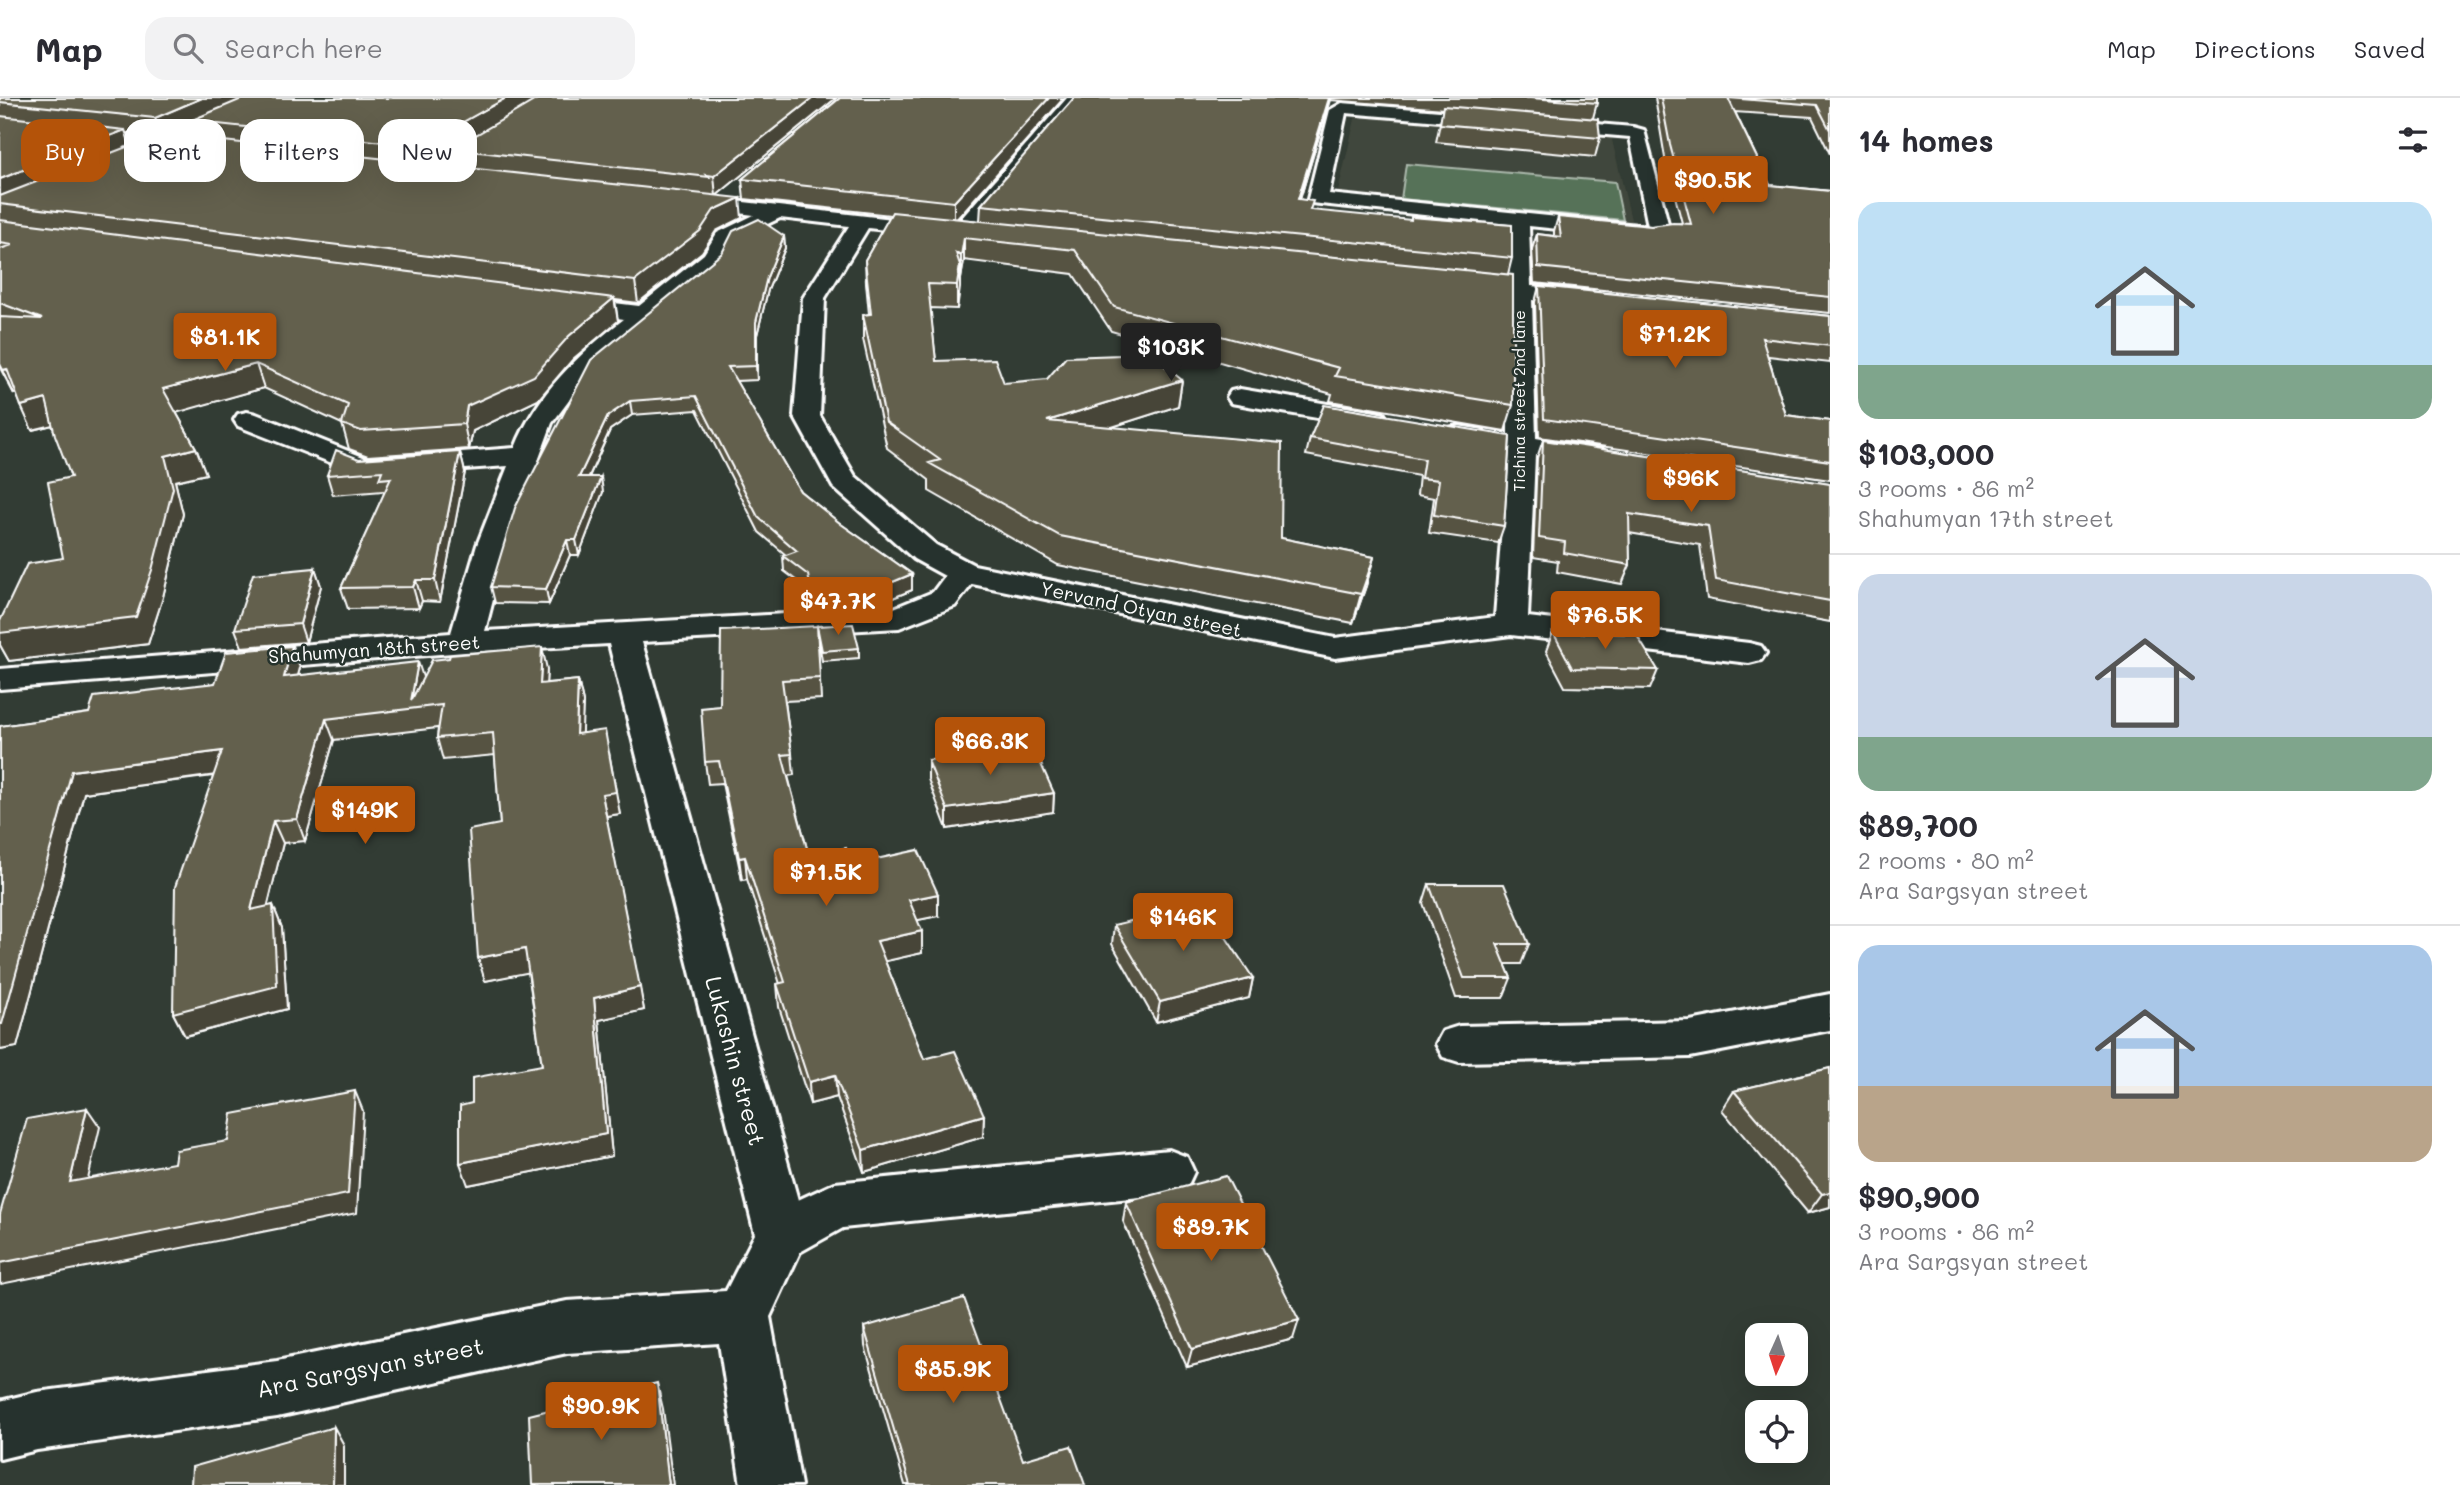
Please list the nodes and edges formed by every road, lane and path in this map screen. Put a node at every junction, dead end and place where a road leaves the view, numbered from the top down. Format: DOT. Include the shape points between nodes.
graph roads {
  1 [pos="558,98"];
  2 [pos="1076,98"];
  3 [pos="0,126"];
  4 [pos="124,140"];
  5 [pos="477,142"];
  6 [pos="739,189"];
  7 [pos="677,201"];
  8 [pos="719,205"];
  9 [pos="775,213"];
  10 [pos="1519,219"];
  11 [pos="862,222"];
  12 [pos="960,232"];
  13 [pos="987,235"];
  14 [pos="1437,283"];
  15 [pos="1518,292"];
  16 [pos="1613,301"];
  17 [pos="548,302"];
  18 [pos="643,314"];
  19 [pos="1240,397"];
  20 [pos="247,420"];
  21 [pos="1522,446"];
  22 [pos="525,456"];
  23 [pos="1616,460"];
  24 [pos="964,572"];
  25 [pos="1511,625"];
  26 [pos="623,633"];
  27 [pos="465,642"];
  28 [pos="1749,653"];
  29 [pos="0,679"];
  30 [pos="1830,1012"];
  31 [pos="1459,1044"];
  32 [pos="1169,1172"];
  33 [pos="781,1235"];
  34 [pos="742,1316"];
  35 [pos="0,1430"];
  36 [pos="771,1485"];
  1 -- 5 [label="street"];
  2 -- 12 [label="street"];
  3 -- 4 [label="street"];
  6 -- 8 [label="street"];
  7 -- 8 [label="street"];
  8 -- 9 [label="street"];
  9 -- 11 [label="street"];
  9 -- 18 [label="street" via="724,237 713,258"];
  10 -- 10 [label="street" via="1660,231 1638,134 1517,116 1338,110 1318,199"];
  10 -- 15 [label="street, Tichina street 2nd lane"];
  11 -- 12 [label="street"];
  11 -- 24 [label="street, Yervand Otyan street" via="814,298 807,416 843,481 925,552"];
  12 -- 13 [label="street"];
  14 -- 15 [label="street"];
  15 -- 16 [label="street"];
  15 -- 21 [label="street, Tichina street 2nd lane"];
  17 -- 18 [label="street"];
  18 -- 22 [label="street" via="586,361 539,422"];
  19 -- 21 [label="street"];
  20 -- 22 [label="street" via="365,468"];
  21 -- 23 [label="street"];
  21 -- 25 [label="street, Tichina street 2nd lane"];
  22 -- 27 [label="street" via="492,545"];
  24 -- 25 [label="street, Yervand Otyan street" via="1335,648"];
  24 -- 26 [label="street, Shahumyan 18th street" via="944,599 899,618"];
  25 -- 28 [label="street, Yervand Otyan street"];
  26 -- 27 [label="street, Shahumyan 18th street"];
  26 -- 33 [label="street, Lukashin street"];
  27 -- 29 [label="street, Shahumyan 18th street"];
  30 -- 31 [label="street" via="1690,1039"];
  32 -- 33 [label="street" via="835,1206"];
  33 -- 34 [label="street"];
  34 -- 35 [label="street, Ara Sargsyan street" via="567,1327 277,1389"];
  34 -- 36 [label="street"];
}
